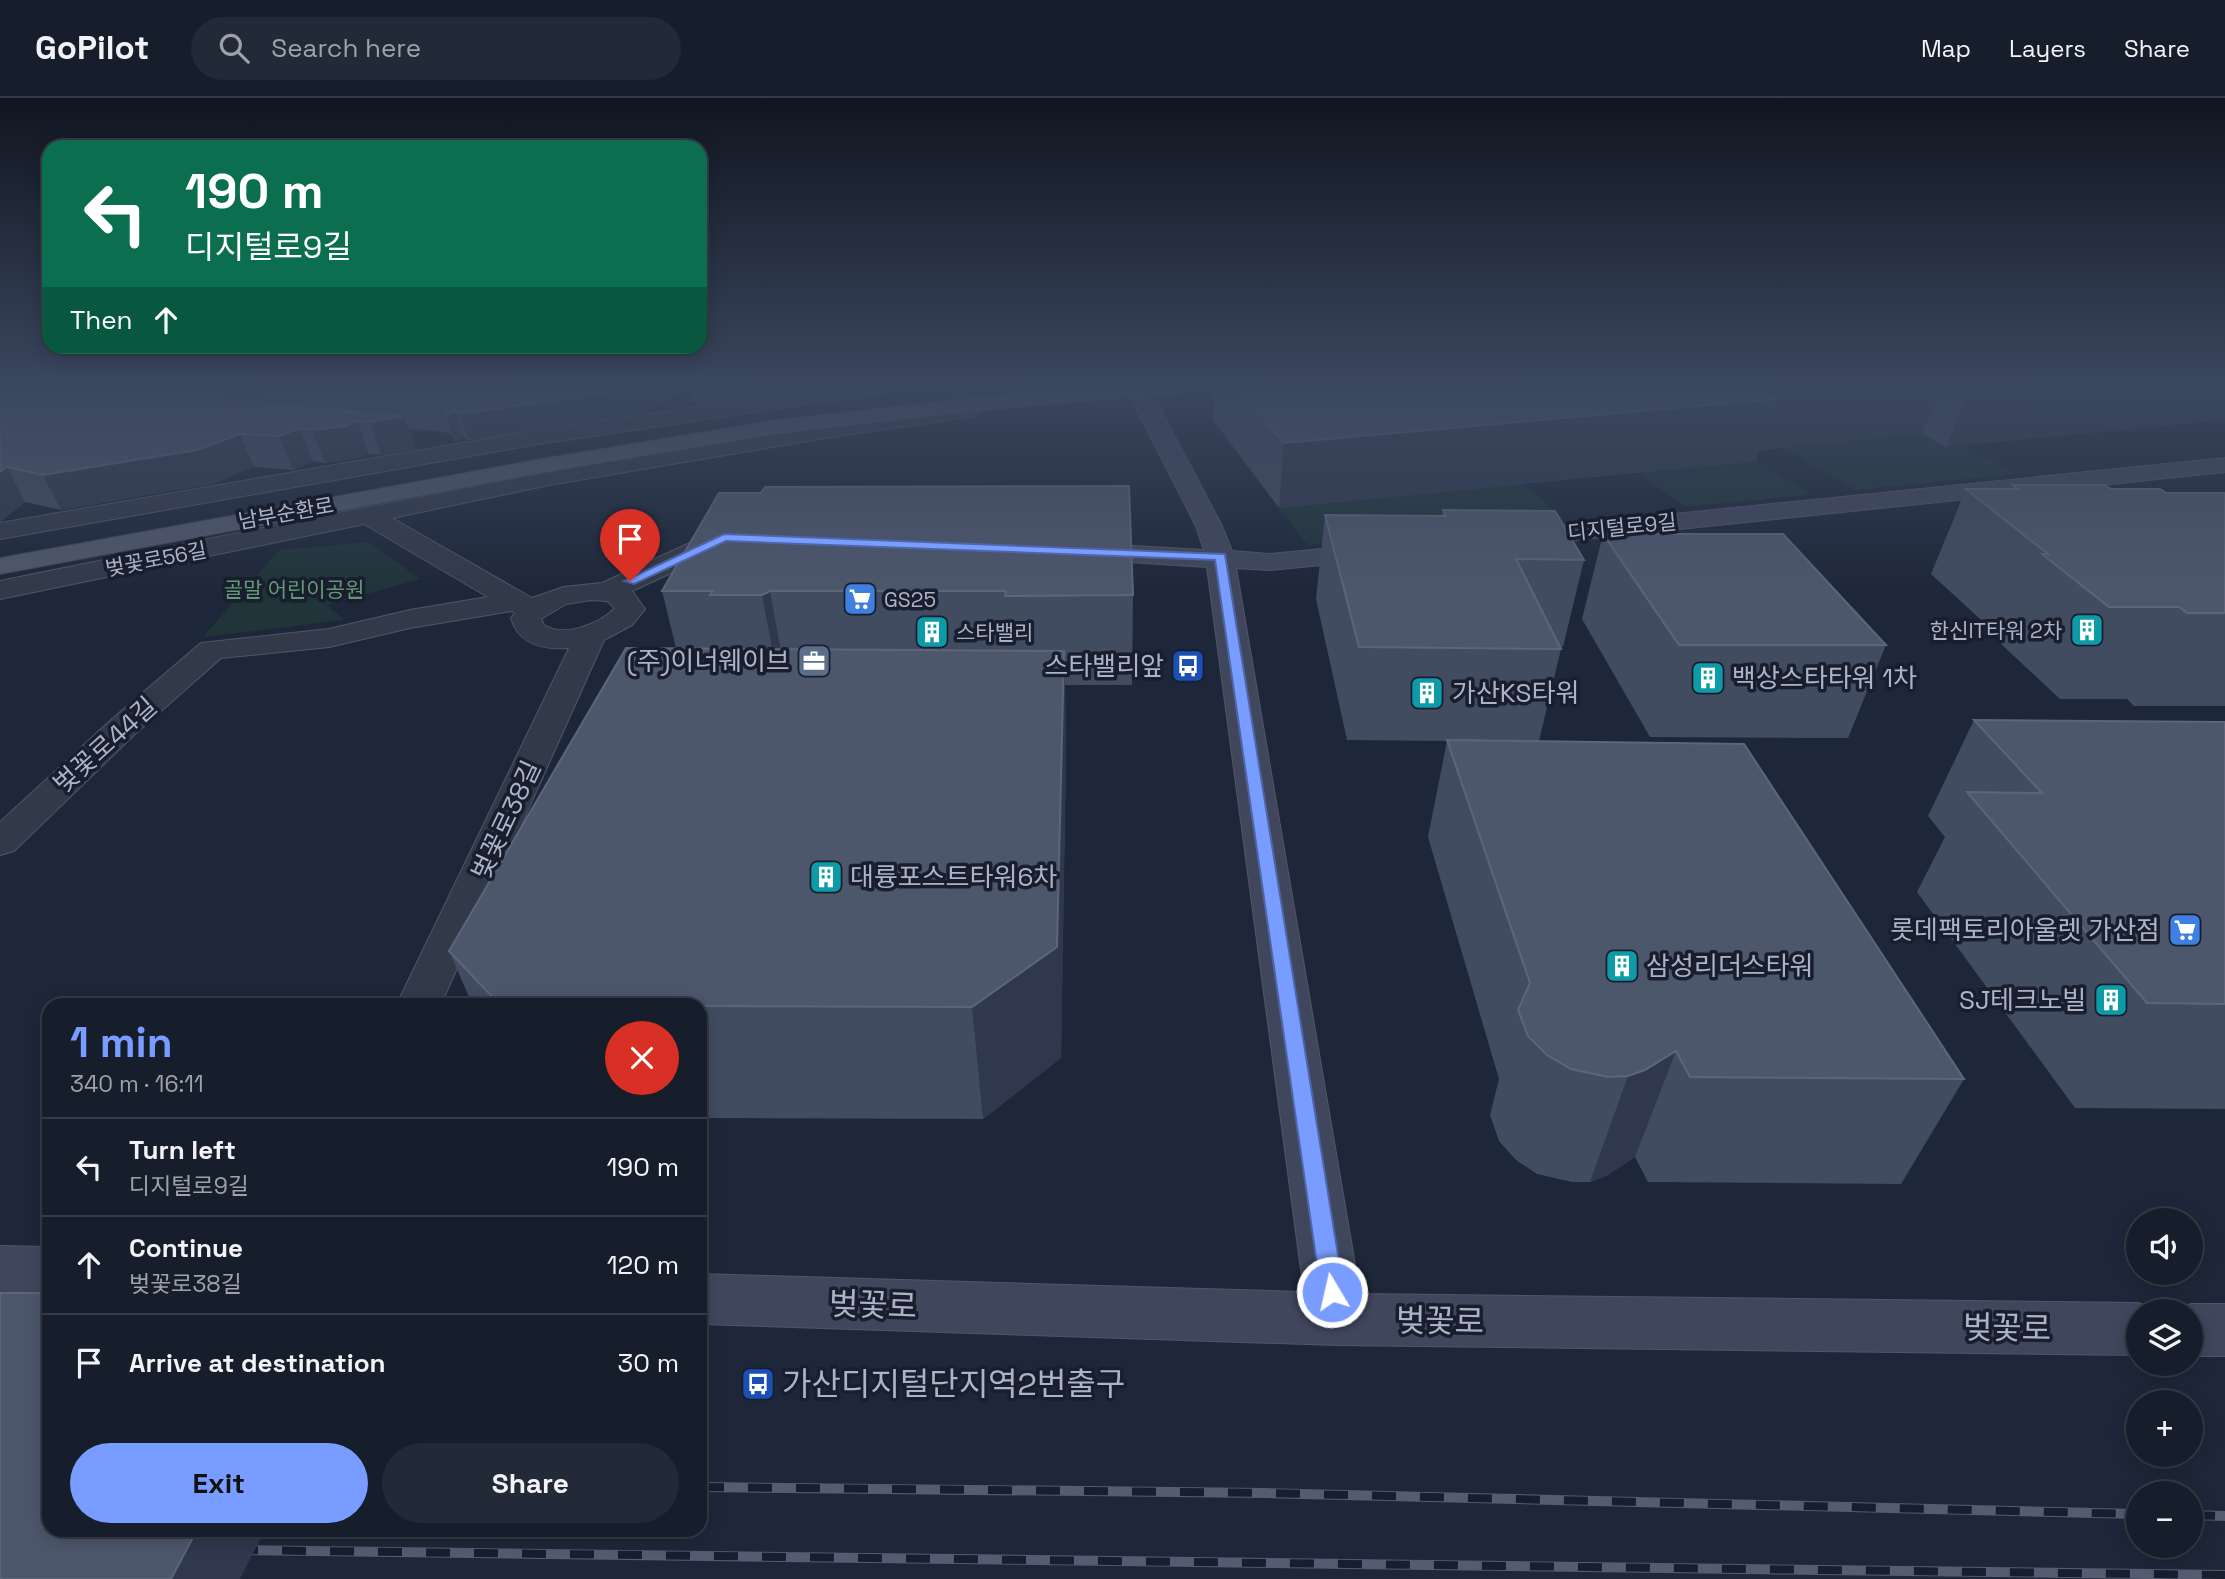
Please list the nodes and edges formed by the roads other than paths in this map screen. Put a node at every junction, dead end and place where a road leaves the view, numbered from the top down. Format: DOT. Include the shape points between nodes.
graph roads {
  1 [pos="439,454"];
  2 [pos="539,454"];
  3 [pos="613,454"];
  4 [pos="689,454"];
  5 [pos="1171,454"];
  6 [pos="2225,465"];
  7 [pos="370,516"];
  8 [pos="0,531"];
  9 [pos="738,538"];
  10 [pos="1498,540"];
  11 [pos="1055,550"];
  12 [pos="1402,550"];
  13 [pos="0,551"];
  14 [pos="1220,557"];
  15 [pos="0,566"];
  16 [pos="0,590"];
  17 [pos="606,592"];
  18 [pos="524,606"];
  19 [pos="591,635"];
  20 [pos="0,843"];
  21 [pos="422,998"];
  22 [pos="0,1270"];
  23 [pos="42,1271"];
  24 [pos="707,1299"];
  25 [pos="1336,1319"];
  26 [pos="2126,1329"];
  27 [pos="2203,1330"];
  28 [pos="2225,1331"];
  1 -- 8 [label="street"];
  2 -- 13 [label="main road, 남부순환로"];
  3 -- 15 [label="main road, 남부순환로"];
  4 -- 7 [label="street, 벚꽃로56길"];
  5 -- 14 [label="street"];
  6 -- 10 [label="street, 디지털로9길"];
  7 -- 16 [label="street, 벚꽃로56길"];
  7 -- 18 [label="street"];
  9 -- 17 [label="street"];
  11 -- 14 [label="street"];
  12 -- 14 [label="street" via="1270,562"];
  14 -- 25 [label="street"];
  17 -- 18 [label="street" via="574,593"];
  17 -- 19 [label="street" via="623,597 630,609 618,624"];
  18 -- 19 [label="street" via="531,632 556,639"];
  18 -- 20 [label="street, 벚꽃로44길" via="410,619 329,638 212,650"];
  19 -- 21 [label="street, 벚꽃로38길"];
  22 -- 23 [label="street"];
  24 -- 25 [label="street, 벚꽃로"];
  25 -- 26 [label="street, 벚꽃로"];
  27 -- 28 [label="street"];
}
